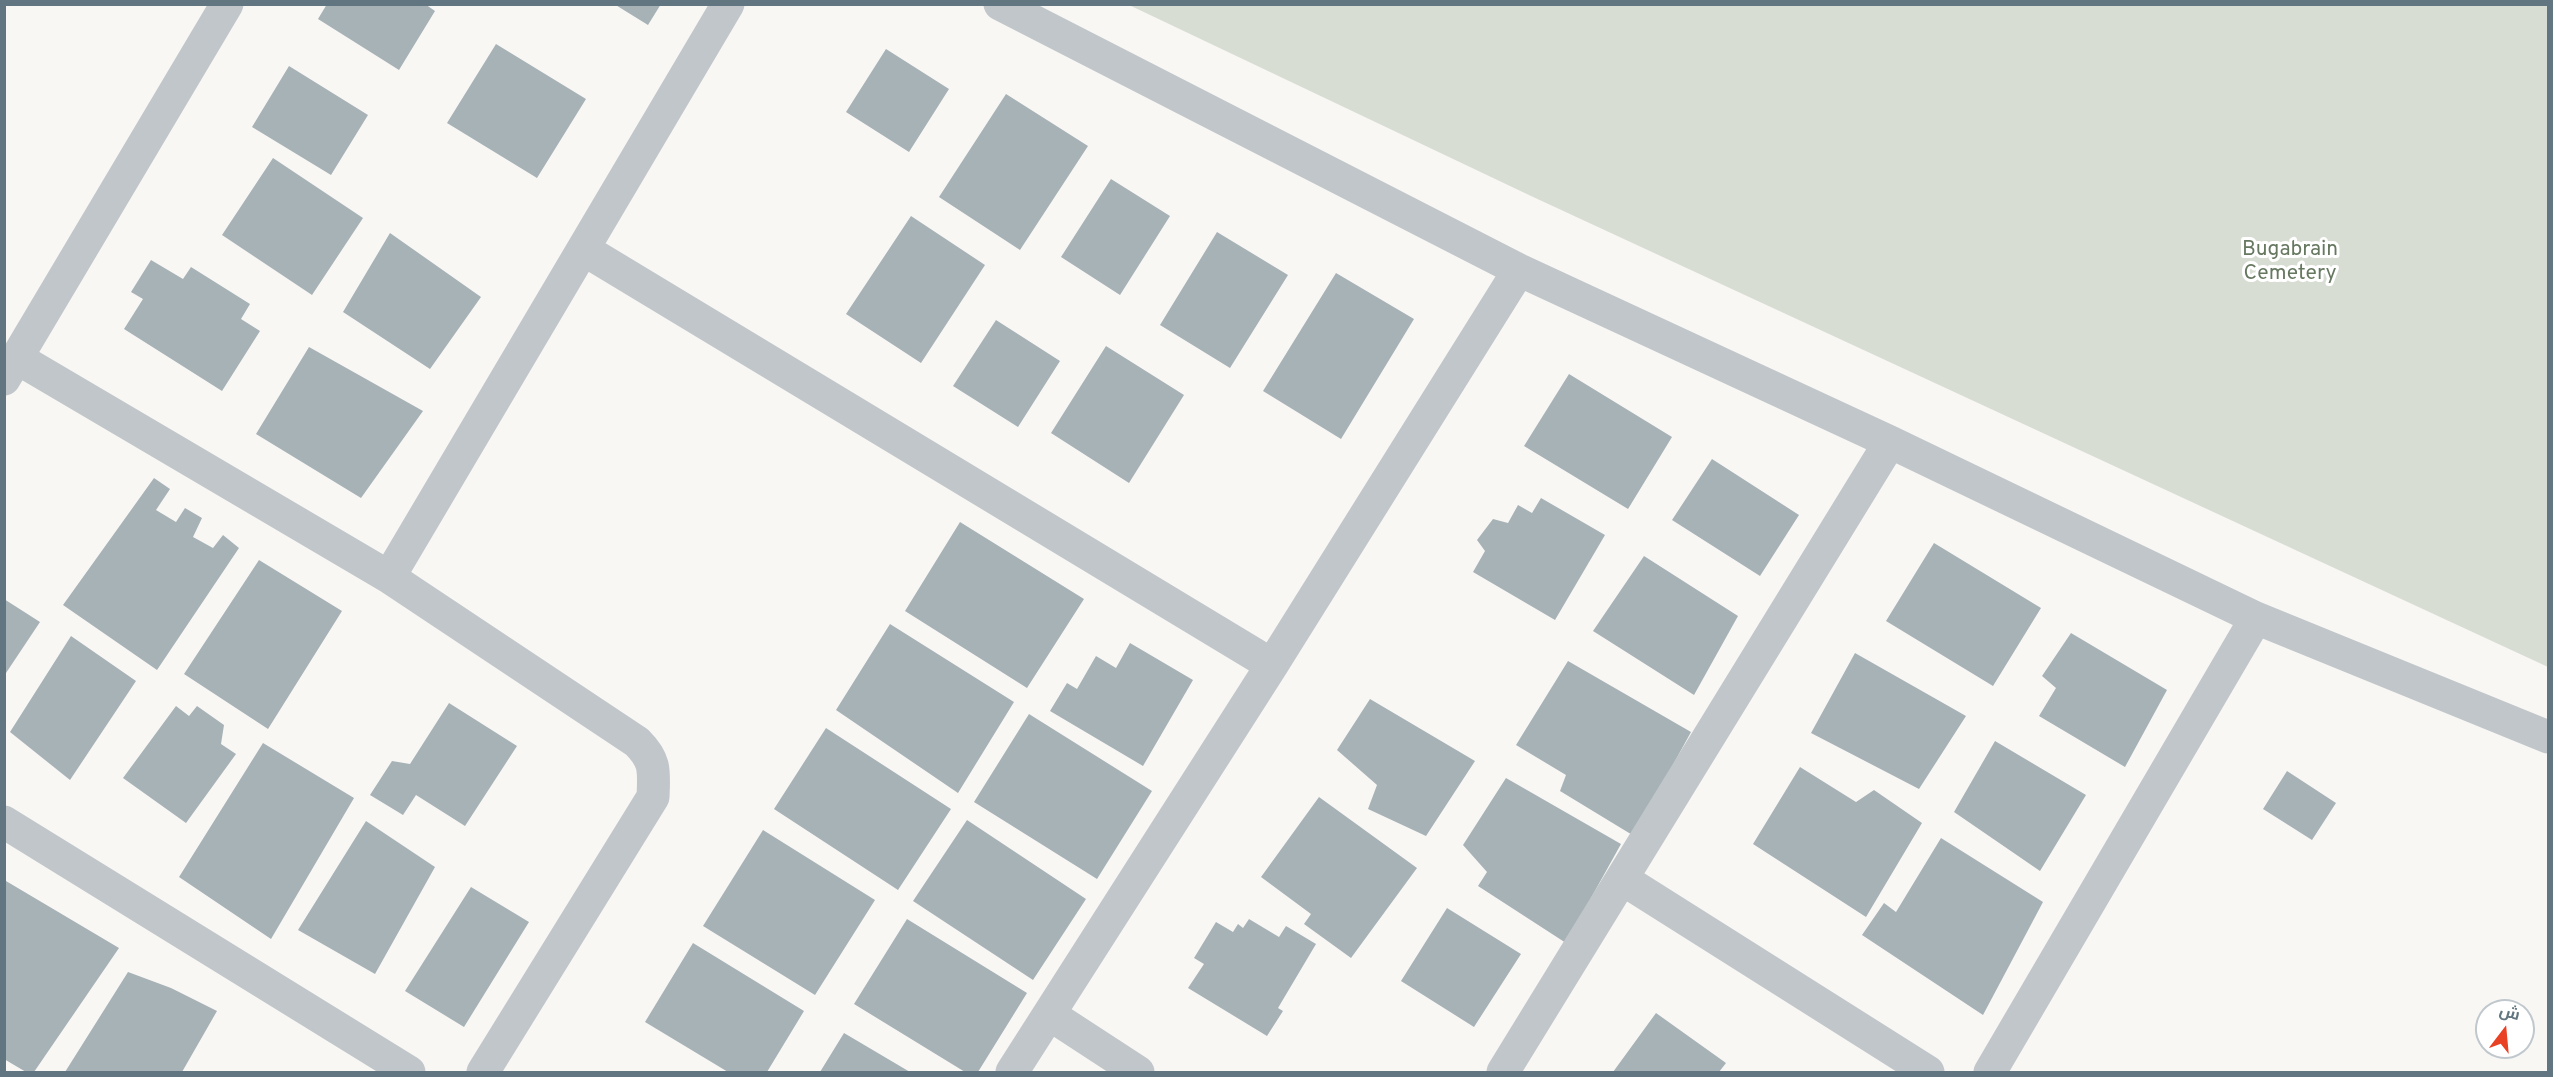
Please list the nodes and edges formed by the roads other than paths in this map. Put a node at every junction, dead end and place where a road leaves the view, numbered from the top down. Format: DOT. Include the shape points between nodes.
graph roads {
  1 [pos="227,4"];
  2 [pos="728,4"];
  3 [pos="1000,4"];
  4 [pos="583,249"];
  5 [pos="1519,270"];
  6 [pos="11,368"];
  7 [pos="1890,442"];
  8 [pos="389,577"];
  9 [pos="2256,618"];
  10 [pos="1272,665"];
  11 [pos="2548,737"];
  12 [pos="4,822"];
  13 [pos="1624,880"];
  14 [pos="1049,1014"];
  15 [pos="409,1072"];
  16 [pos="483,1072"];
  17 [pos="1012,1072"];
  18 [pos="1138,1072"];
  19 [pos="1503,1072"];
  20 [pos="1928,1072"];
  21 [pos="1990,1072"];
  1 -- 6 [label="street"];
  2 -- 4 [label="street"];
  3 -- 5 [label="street"];
  4 -- 8 [label="street"];
  4 -- 10 [label="street"];
  5 -- 7 [label="street"];
  5 -- 10 [label="street"];
  6 -- 8 [label="street"];
  7 -- 9 [label="street"];
  7 -- 13 [label="street"];
  8 -- 16 [label="street" via="637,742 650,756 654,774 653,797 641,819"];
  9 -- 11 [label="street"];
  9 -- 21 [label="street"];
  10 -- 14 [label="street"];
  12 -- 15 [label="street"];
  13 -- 19 [label="street"];
  13 -- 20 [label="street"];
  14 -- 17 [label="street"];
  14 -- 18 [label="street"];
}
